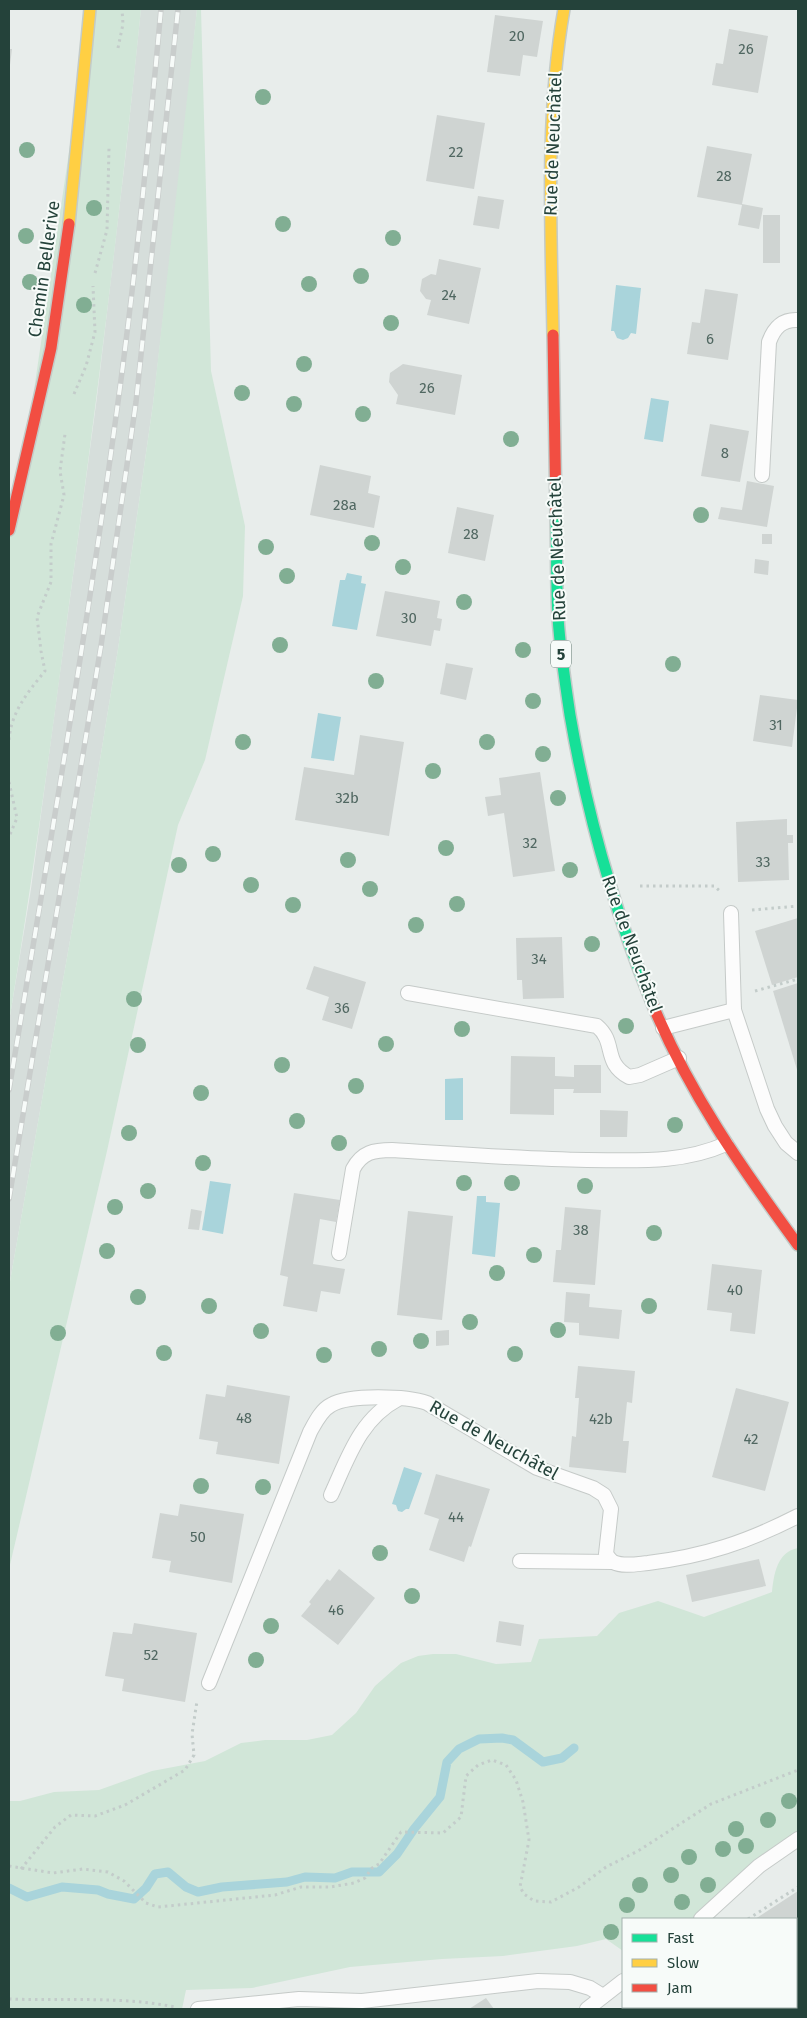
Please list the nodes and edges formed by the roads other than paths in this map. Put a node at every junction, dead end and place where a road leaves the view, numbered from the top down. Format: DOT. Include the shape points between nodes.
graph roads {
  1 [pos="90,9"];
  2 [pos="564,9"];
  3 [pos="798,320"];
  4 [pos="762,475"];
  5 [pos="9,530"];
  6 [pos="731,912"];
  7 [pos="408,993"];
  8 [pos="733,1003"];
  9 [pos="663,1028"];
  10 [pos="679,1058"];
  11 [pos="726,1144"];
  12 [pos="798,1153"];
  13 [pos="798,1245"];
  14 [pos="340,1253"];
  15 [pos="399,1398"];
  16 [pos="331,1495"];
  17 [pos="798,1516"];
  18 [pos="520,1561"];
  19 [pos="612,1562"];
  20 [pos="209,1683"];
  21 [pos="798,1839"];
  22 [pos="702,1918"];
  23 [pos="622,1981"];
  24 [pos="603,1996"];
  25 [pos="198,2009"];
  26 [pos="587,2009"];
  1 -- 5 [label="main road, Chemin Bellerive" via="56,324"];
  2 -- 9 [label="main road, Rue de Neuchâtel / 5" via="550,119 558,617 564,680 589,816 610,891"];
  3 -- 4 [label="lane" via="789,319 779,326 769,342"];
  6 -- 8 [label="lane"];
  7 -- 10 [label="lane" via="596,1026 607,1037 614,1065 629,1077"];
  8 -- 9 [label="lane"];
  8 -- 12 [label="lane" via="767,1109 786,1143"];
  9 -- 10 [label="main road, Rue de Neuchâtel / 5"];
  10 -- 11 [label="main road, Rue de Neuchâtel / 5"];
  11 -- 13 [label="main road, Rue de Neuchâtel / 5"];
  11 -- 14 [label="lane" via="701,1154 652,1161 539,1159 392,1150 367,1153 358,1159 353,1169"];
  15 -- 16 [label="lane" via="370,1419"];
  15 -- 19 [label="lane, Rue de Neuchâtel" via="427,1402 538,1468 604,1495 611,1509 606,1554"];
  15 -- 20 [label="lane, Rue de Neuchâtel" via="342,1401 330,1405 320,1416 310,1432"];
  17 -- 19 [label="lane" via="712,1552 621,1565"];
  18 -- 19 [label="lane"];
  21 -- 22 [label="lane" via="759,1866"];
  23 -- 24 [label="lane"];
  24 -- 25 [label="lane" via="570,1982 538,1981 362,2001 299,1999"];
  24 -- 26 [label="lane"];
}
